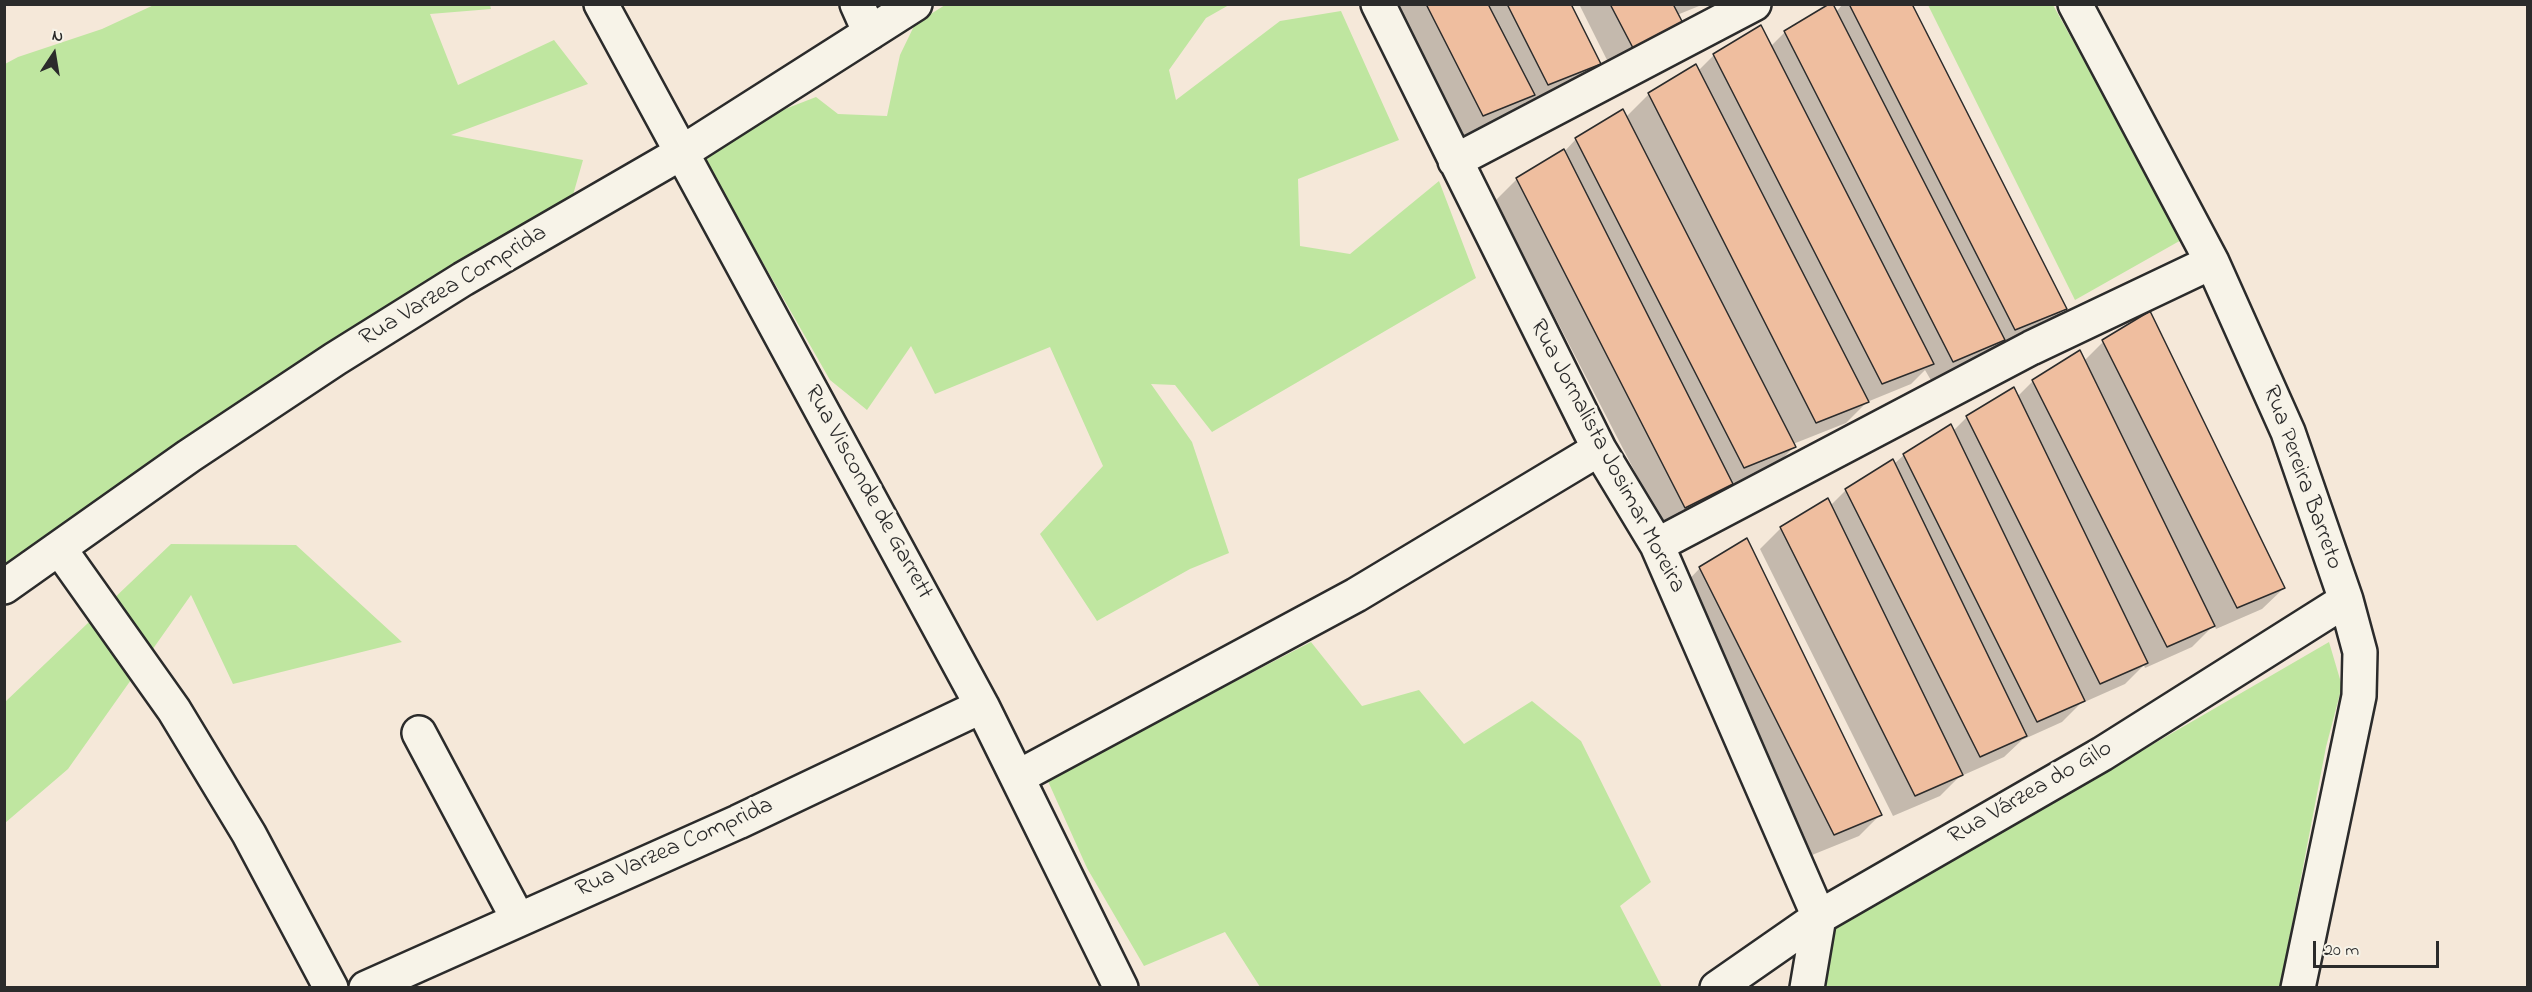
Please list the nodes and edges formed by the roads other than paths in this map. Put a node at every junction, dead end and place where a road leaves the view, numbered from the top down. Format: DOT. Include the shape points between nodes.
graph roads {
  1 [pos="601,4"];
  2 [pos="915,4"];
  3 [pos="1378,4"];
  4 [pos="1754,4"];
  5 [pos="2075,4"];
  6 [pos="863,19"];
  7 [pos="681,153"];
  8 [pos="1455,161"];
  9 [pos="2212,262"];
  10 [pos="1599,448"];
  11 [pos="1657,545"];
  12 [pos="59,548"];
  13 [pos="4,587"];
  14 [pos="2346,600"];
  15 [pos="982,706"];
  16 [pos="419,733"];
  17 [pos="1017,777"];
  18 [pos="1819,917"];
  19 [pos="519,919"];
  20 [pos="331,987"];
  21 [pos="366,987"];
  22 [pos="1121,987"];
  23 [pos="1717,987"];
  24 [pos="1808,987"];
  25 [pos="2298,987"];
  1 -- 7 [label="street, Rua Visconde de Garrett"];
  2 -- 6 [label="street, Rua Varzea Comprida"];
  3 -- 8 [label="street, Rua Jornalista Josimar Moreira"];
  4 -- 8 [label="street"];
  5 -- 9 [label="street, Rua Pereira Barreto"];
  6 -- 7 [label="street, Rua Varzea Comprida"];
  7 -- 12 [label="street, Rua Varzea Comprida" via="334,359"];
  7 -- 15 [label="street, Rua Visconde de Garrett"];
  8 -- 10 [label="street, Rua Jornalista Josimar Moreira"];
  9 -- 11 [label="street" via="2031,348"];
  9 -- 14 [label="street, Rua Pereira Barreto" via="2288,432"];
  10 -- 11 [label="street, Rua Jornalista Josimar Moreira"];
  10 -- 17 [label="street" via="1356,595"];
  11 -- 18 [label="street, Rua Jornalista Josimar Moreira"];
  12 -- 13 [label="street, Rua Varzea Comprida"];
  12 -- 20 [label="street" via="192,739 249,834"];
  14 -- 18 [label="street, Rua Várzea do Gilo" via="2102,754"];
  14 -- 25 [label="street, Rua Pereira Barreto" via="2360,651 2359,696"];
  15 -- 17 [label="street, Rua Visconde de Garrett"];
  15 -- 19 [label="street, Rua Varzea Comprida" via="738,822"];
  16 -- 19 [label="street"];
  17 -- 22 [label="street, Rua Visconde de Garrett"];
  18 -- 23 [label="street, Rua Várzea do Gilo"];
  18 -- 24 [label="street"];
  19 -- 21 [label="street, Rua Varzea Comprida"];
}
